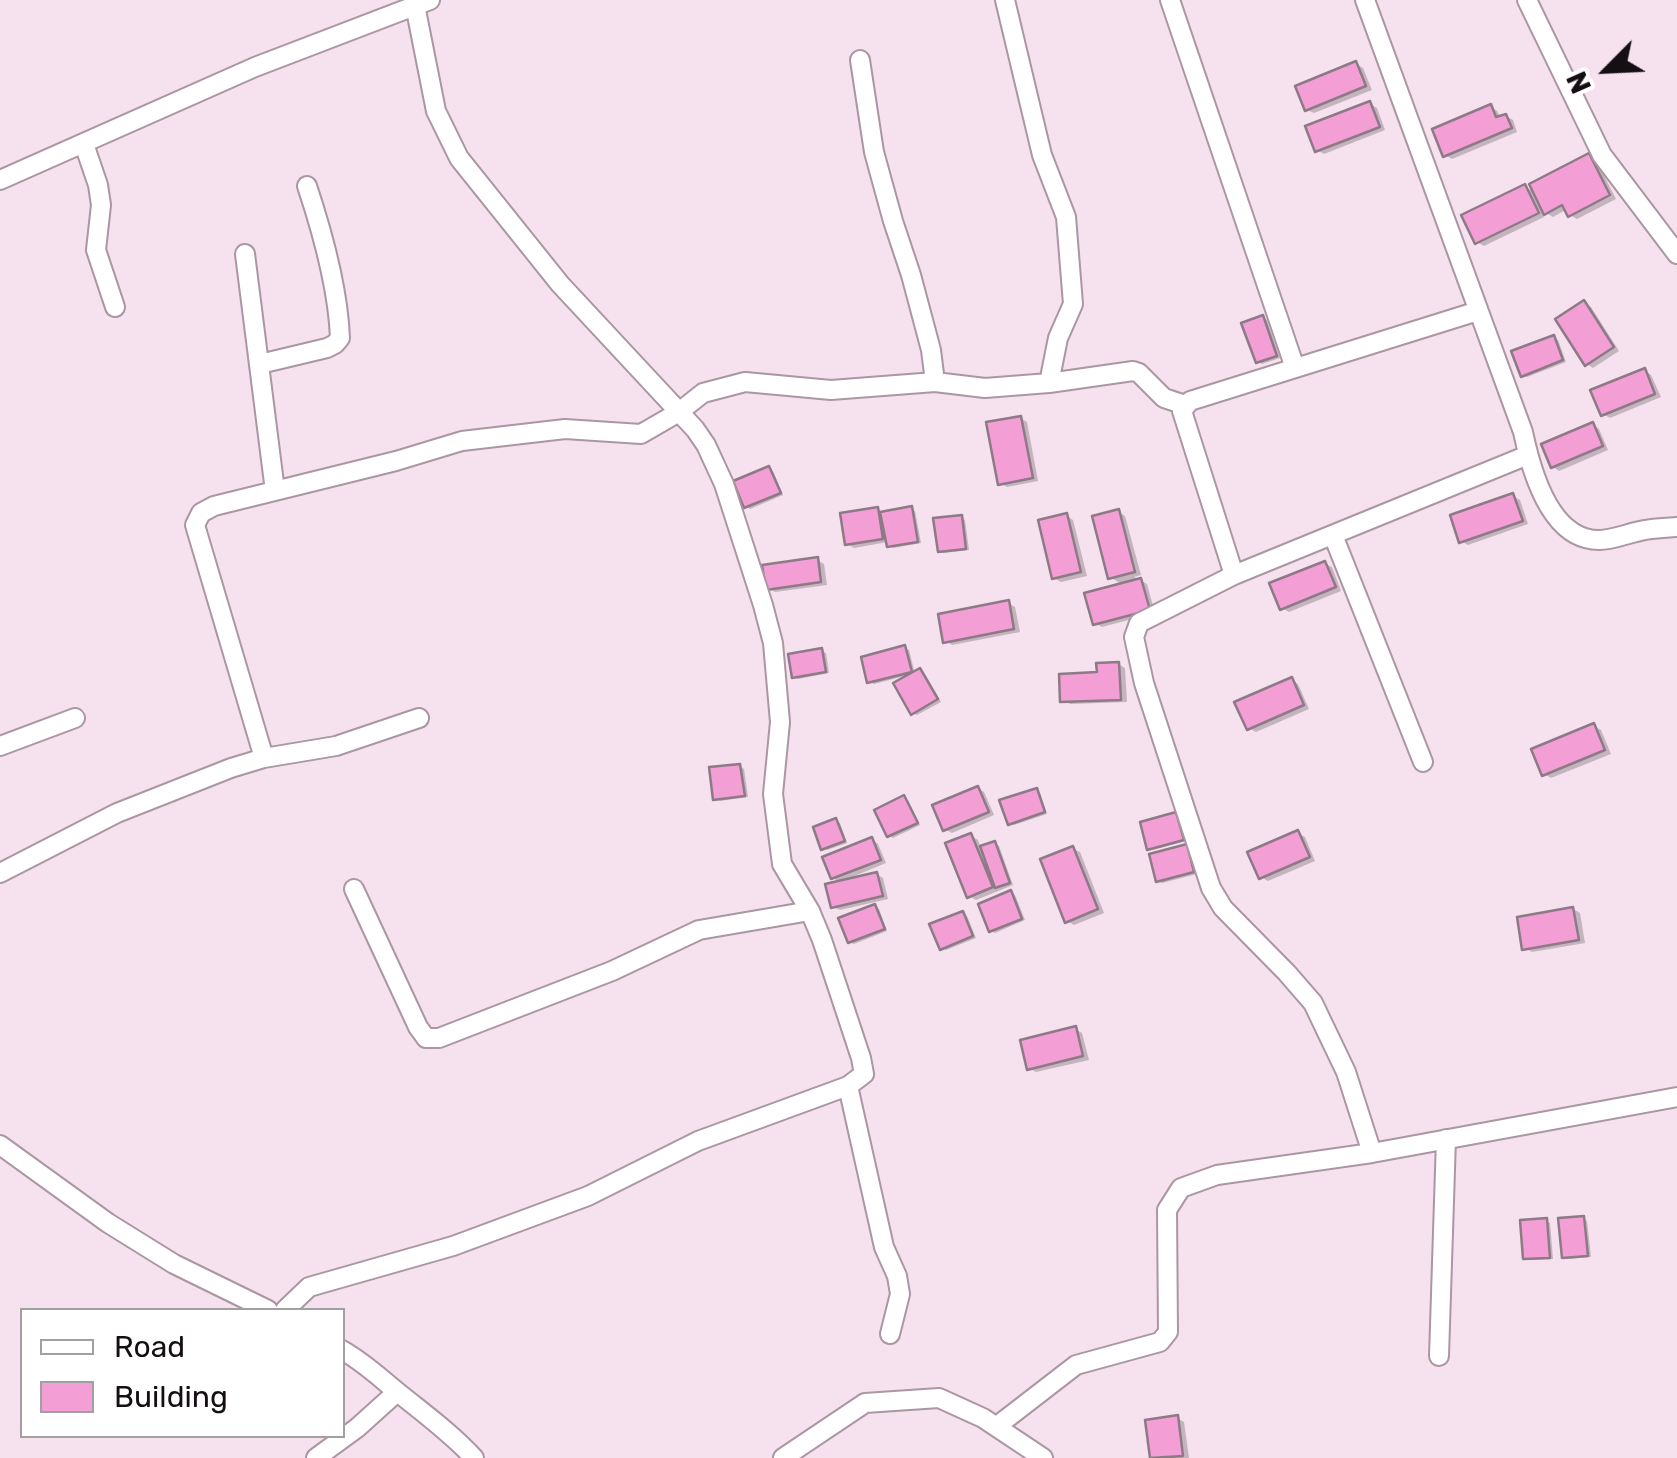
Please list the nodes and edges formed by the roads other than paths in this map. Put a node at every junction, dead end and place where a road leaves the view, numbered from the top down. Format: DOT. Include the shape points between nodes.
graph roads {
  1 [pos="1005,0"];
  2 [pos="1170,0"];
  3 [pos="1365,0"];
  4 [pos="1527,0"];
  5 [pos="420,2"];
  6 [pos="860,60"];
  7 [pos="84,144"];
  8 [pos="0,180"];
  9 [pos="307,186"];
  10 [pos="245,254"];
  11 [pos="1677,254"];
  12 [pos="115,307"];
  13 [pos="1478,311"];
  14 [pos="260,364"];
  15 [pos="1295,368"];
  16 [pos="936,382"];
  17 [pos="1049,383"];
  18 [pos="1185,405"];
  19 [pos="678,412"];
  20 [pos="1528,455"];
  21 [pos="275,491"];
  22 [pos="1677,527"];
  23 [pos="1333,535"];
  24 [pos="1234,576"];
  25 [pos="75,718"];
  26 [pos="418,718"];
  27 [pos="0,746"];
  28 [pos="264,758"];
  29 [pos="1424,762"];
  30 [pos="0,873"];
  31 [pos="354,889"];
  32 [pos="810,911"];
  33 [pos="848,1086"];
  34 [pos="1677,1097"];
  35 [pos="1446,1139"];
  36 [pos="0,1145"];
  37 [pos="1372,1152"];
  38 [pos="264,1308"];
  39 [pos="287,1308"];
  40 [pos="890,1334"];
  41 [pos="345,1352"];
  42 [pos="1439,1356"];
  43 [pos="397,1392"];
  44 [pos="996,1426"];
  45 [pos="345,1437"];
  46 [pos="343,1438"];
  47 [pos="316,1458"];
  48 [pos="474,1458"];
  49 [pos="783,1458"];
  50 [pos="1043,1458"];
  1 -- 17 [label="street" via="1042,155 1066,217 1074,304"];
  2 -- 15 [label="street"];
  3 -- 13 [label="street"];
  4 -- 11 [label="street" via="1602,155"];
  5 -- 7 [label="street" via="255,66"];
  5 -- 19 [label="street" via="436,111 459,158 560,284"];
  6 -- 16 [label="street" via="874,152"];
  7 -- 8 [label="street"];
  7 -- 12 [label="street" via="101,206 96,250"];
  9 -- 14 [label="street" via="340,338 326,348"];
  10 -- 14 [label="street"];
  13 -- 15 [label="street"];
  13 -- 20 [label="street"];
  14 -- 21 [label="street"];
  15 -- 18 [label="street"];
  16 -- 17 [label="street" via="985,388"];
  16 -- 19 [label="street" via="831,390 745,382 703,393"];
  17 -- 18 [label="street" via="1133,371 1164,398"];
  18 -- 24 [label="street"];
  19 -- 21 [label="street" via="641,434 565,429 462,442"];
  19 -- 32 [label="street" via="696,429 724,484 763,605 778,687 773,794 782,864"];
  20 -- 22 [label="street" via="1544,497 1578,536 1600,540"];
  20 -- 23 [label="street"];
  21 -- 28 [label="street" via="214,506 200,512 196,524"];
  23 -- 24 [label="street"];
  23 -- 29 [label="street"];
  24 -- 37 [label="street" via="1140,624 1134,638 1144,684 1211,888 1222,908 1312,1002 1346,1072"];
  25 -- 27 [label="street"];
  26 -- 28 [label="street" via="336,746"];
  28 -- 30 [label="street" via="117,813"];
  31 -- 32 [label="street" via="426,1038 612,971 699,930"];
  32 -- 33 [label="street" via="861,1058 864,1074"];
  33 -- 39 [label="street" via="698,1141 571,1202 453,1246 308,1287"];
  33 -- 40 [label="street" via="884,1248 897,1276 900,1294"];
  34 -- 35 [label="street"];
  35 -- 37 [label="street"];
  35 -- 42 [label="street"];
  36 -- 38 [label="street" via="174,1264"];
  37 -- 44 [label="street" via="1217,1175 1180,1188 1167,1210 1165,1338 1076,1365"];
  41 -- 43 [label="street"];
  43 -- 45 [label="street"];
  43 -- 48 [label="street"];
  44 -- 49 [label="street" via="938,1398 865,1403"];
  44 -- 50 [label="street"];
  46 -- 47 [label="street"];
}
